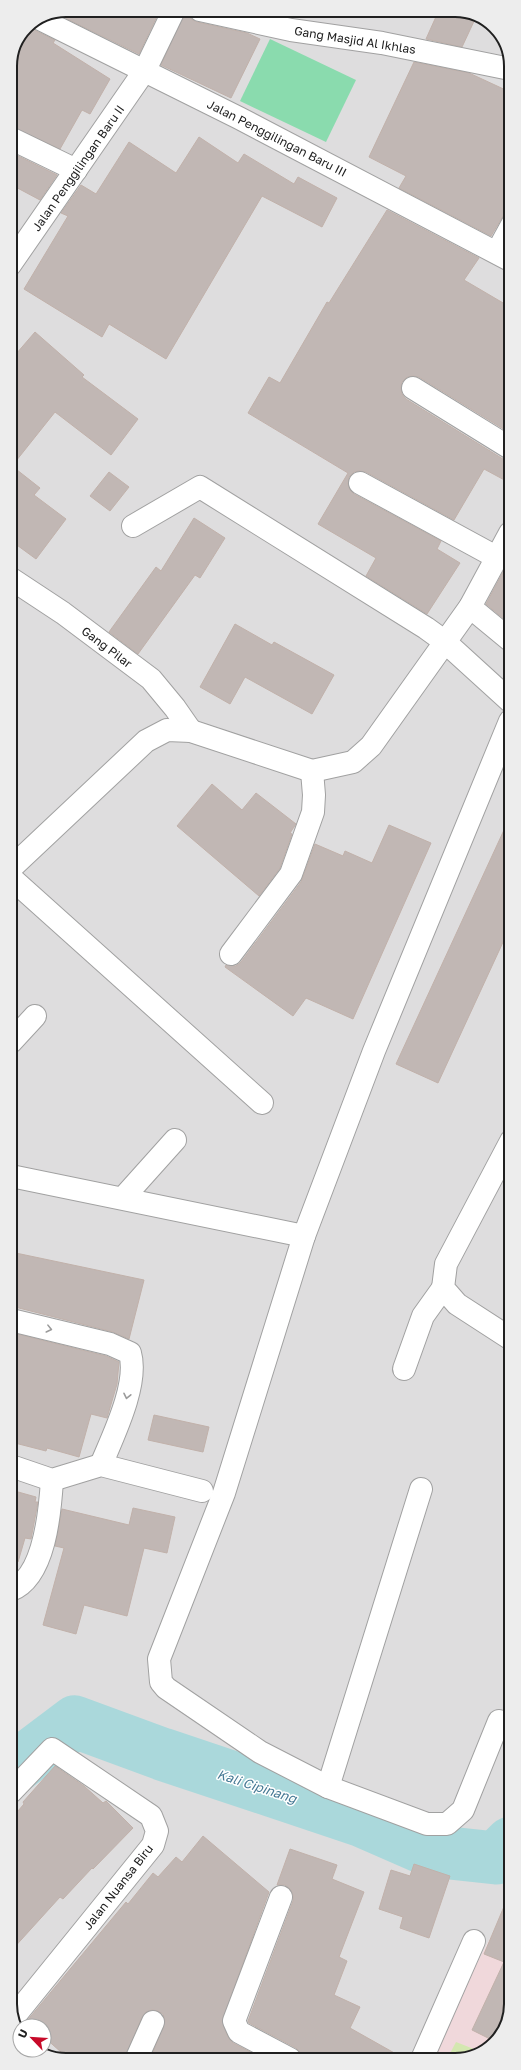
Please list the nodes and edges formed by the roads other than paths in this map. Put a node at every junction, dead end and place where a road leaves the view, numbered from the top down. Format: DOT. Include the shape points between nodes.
graph roads {
  1 [pos="171,17"];
  2 [pos="232,17"];
  3 [pos="46,22"];
  4 [pos="504,68"];
  5 [pos="145,70"];
  6 [pos="17,141"];
  7 [pos="76,170"];
  8 [pos="17,255"];
  9 [pos="502,255"];
  10 [pos="413,388"];
  11 [pos="504,444"];
  12 [pos="360,483"];
  13 [pos="134,526"];
  14 [pos="504,543"];
  15 [pos="496,557"];
  16 [pos="17,583"];
  17 [pos="470,606"];
  18 [pos="504,635"];
  19 [pos="444,641"];
  20 [pos="504,696"];
  21 [pos="190,731"];
  22 [pos="504,736"];
  23 [pos="312,771"];
  24 [pos="17,861"];
  25 [pos="17,882"];
  26 [pos="231,954"];
  27 [pos="35,1016"];
  28 [pos="17,1035"];
  29 [pos="262,1103"];
  30 [pos="175,1140"];
  31 [pos="504,1153"];
  32 [pos="17,1177"];
  33 [pos="123,1198"];
  34 [pos="304,1236"];
  35 [pos="443,1288"];
  36 [pos="17,1321"];
  37 [pos="504,1334"];
  38 [pos="404,1369"];
  39 [pos="100,1465"];
  40 [pos="17,1468"];
  41 [pos="52,1480"];
  42 [pos="421,1489"];
  43 [pos="202,1491"];
  44 [pos="17,1586"];
  45 [pos="499,1721"];
  46 [pos="17,1786"];
  47 [pos="328,1787"];
  48 [pos="281,1897"];
  49 [pos="474,1941"];
  50 [pos="18,2011"];
  51 [pos="153,2022"];
  52 [pos="139,2053"];
  53 [pos="279,2053"];
  54 [pos="425,2053"];
  1 -- 5 [label="street, Jalan Penggilingan Baru II"];
  2 -- 4 [label="street, Gang Masjid Al Ikhlas"];
  3 -- 5 [label="street, Jalan Penggilingan Baru III"];
  5 -- 7 [label="street, Jalan Penggilingan Baru II"];
  5 -- 9 [label="street, Jalan Penggilingan Baru III"];
  6 -- 7 [label="street"];
  7 -- 8 [label="street, Jalan Penggilingan Baru II"];
  10 -- 11 [label="street"];
  12 -- 15 [label="street"];
  13 -- 19 [label="street" via="200,487"];
  14 -- 15 [label="street"];
  15 -- 17 [label="street"];
  16 -- 21 [label="street, Gang Pilar" via="63,613 151,679"];
  17 -- 18 [label="street"];
  17 -- 19 [label="street"];
  19 -- 20 [label="street"];
  19 -- 23 [label="street" via="371,746 353,762"];
  21 -- 23 [label="street"];
  21 -- 24 [label="street" via="167,730 146,741"];
  22 -- 34 [label="street" via="374,1050"];
  23 -- 26 [label="street" via="313,812 291,874"];
  25 -- 29 [label="street"];
  27 -- 28 [label="street"];
  30 -- 33 [label="street"];
  31 -- 35 [label="street" via="446,1264"];
  32 -- 33 [label="street"];
  33 -- 34 [label="street"];
  34 -- 47 [label="street" via="224,1492 159,1659 161,1682 166,1688 260,1752"];
  35 -- 37 [label="street" via="457,1304"];
  35 -- 38 [label="street" via="423,1316"];
  36 -- 39 [label="street, one-way" via="110,1344 130,1353 134,1364 124,1409"];
  39 -- 41 [label="street"];
  39 -- 43 [label="street"];
  40 -- 41 [label="street"];
  41 -- 44 [label="street" via="50,1515 36,1564 23,1583"];
  42 -- 47 [label="street"];
  45 -- 47 [label="street" via="463,1810 447,1824 427,1824"];
  46 -- 50 [label="street, Jalan Nuansa Biru" via="52,1749 151,1816 157,1831 153,1844"];
  48 -- 53 [label="street" via="234,2020 239,2032"];
  49 -- 54 [label="street"];
  51 -- 52 [label="street"];
}
